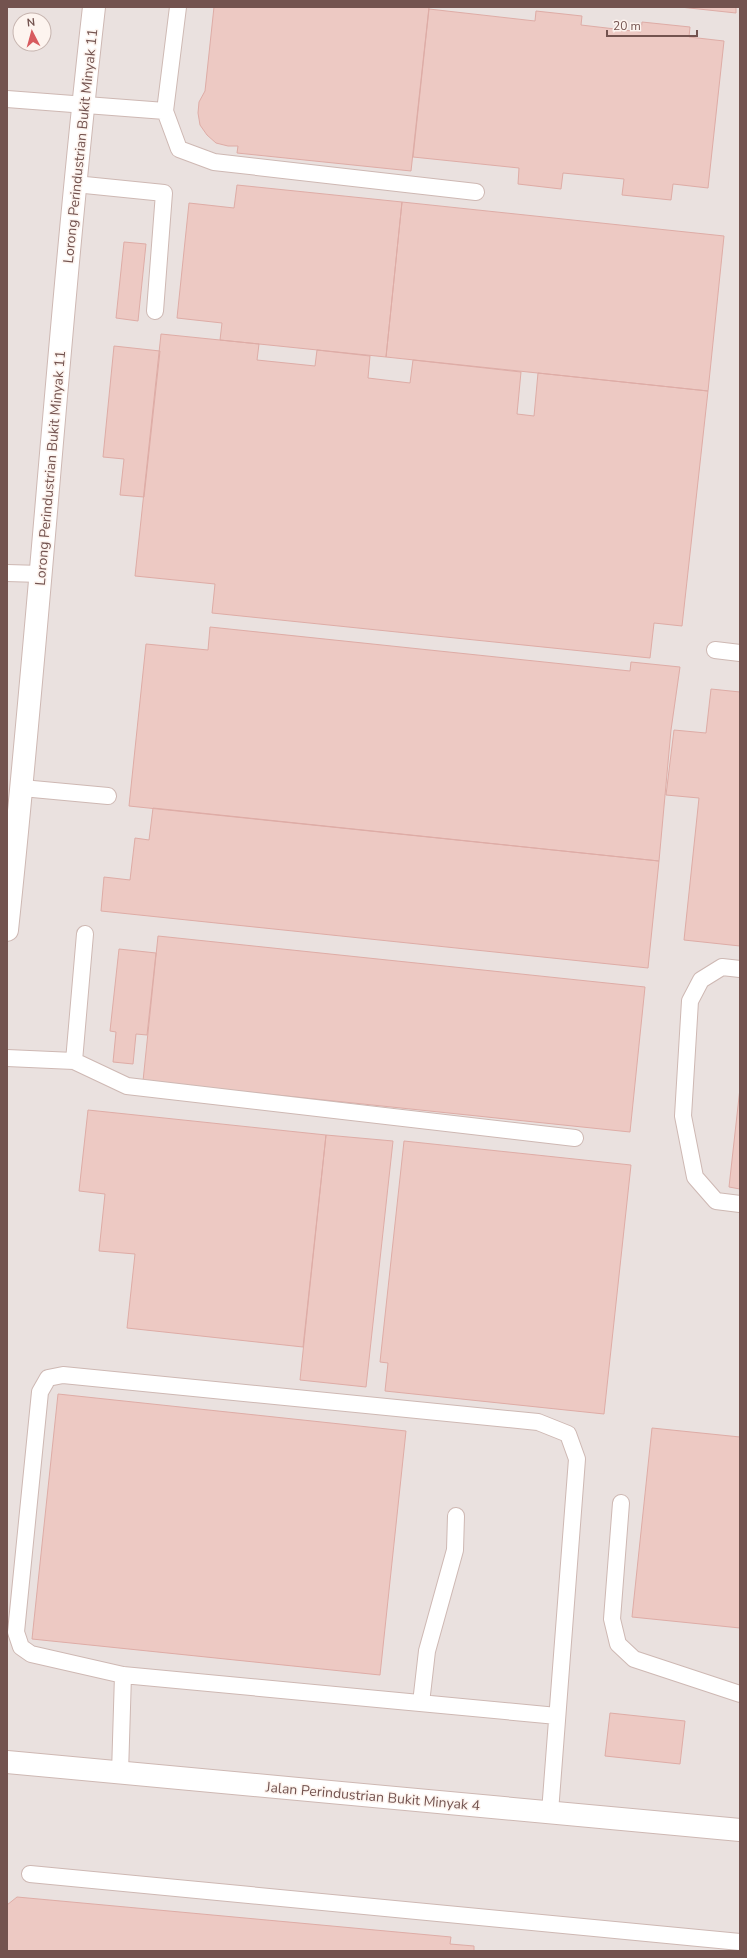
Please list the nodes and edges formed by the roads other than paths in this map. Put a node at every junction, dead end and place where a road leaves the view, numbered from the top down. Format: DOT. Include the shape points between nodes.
graph roads {
  1 [pos="94,7"];
  2 [pos="178,7"];
  3 [pos="7,99"];
  4 [pos="83,106"];
  5 [pos="165,111"];
  6 [pos="75,184"];
  7 [pos="476,192"];
  8 [pos="155,311"];
  9 [pos="7,573"];
  10 [pos="41,574"];
  11 [pos="716,650"];
  12 [pos="740,653"];
  13 [pos="22,788"];
  14 [pos="108,796"];
  15 [pos="7,930"];
  16 [pos="85,934"];
  17 [pos="740,969"];
  18 [pos="7,1058"];
  19 [pos="74,1061"];
  20 [pos="576,1138"];
  21 [pos="740,1204"];
  22 [pos="621,1502"];
  23 [pos="456,1516"];
  24 [pos="123,1675"];
  25 [pos="740,1694"];
  26 [pos="421,1703"];
  27 [pos="557,1716"];
  28 [pos="7,1762"];
  29 [pos="120,1773"];
  30 [pos="550,1812"];
  31 [pos="740,1830"];
  32 [pos="30,1874"];
  33 [pos="740,1942"];
  1 -- 4 [label="street, Lorong Perindustrian Bukit Minyak 11"];
  2 -- 5 [label="lane"];
  3 -- 4 [label="lane"];
  4 -- 5 [label="lane"];
  4 -- 6 [label="street, Lorong Perindustrian Bukit Minyak 11"];
  5 -- 7 [label="lane" via="179,149 214,162"];
  6 -- 8 [label="lane" via="164,193"];
  6 -- 10 [label="street, Lorong Perindustrian Bukit Minyak 11"];
  9 -- 10 [label="lane"];
  10 -- 13 [label="street, Lorong Perindustrian Bukit Minyak 11"];
  11 -- 12 [label="lane"];
  13 -- 14 [label="lane"];
  13 -- 15 [label="street, Lorong Perindustrian Bukit Minyak 11"];
  16 -- 19 [label="lane"];
  17 -- 21 [label="lane" via="722,967 701,980 690,1001 683,1116 695,1177 716,1201"];
  18 -- 19 [label="lane"];
  19 -- 20 [label="lane" via="127,1086"];
  22 -- 25 [label="lane" via="612,1619 618,1644 634,1659"];
  23 -- 26 [label="lane" via="455,1550 427,1651"];
  24 -- 26 [label="lane"];
  24 -- 27 [label="lane" via="31,1654 22,1647 16,1632 40,1392 48,1378 63,1375 538,1422 568,1434 577,1460"];
  24 -- 29 [label="lane"];
  26 -- 27 [label="lane"];
  27 -- 30 [label="lane"];
  28 -- 29 [label="street, Jalan Perindustrian Bukit Minyak 4"];
  29 -- 30 [label="street, Jalan Perindustrian Bukit Minyak 4"];
  30 -- 31 [label="street, Jalan Perindustrian Bukit Minyak 4"];
  32 -- 33 [label="lane"];
}
